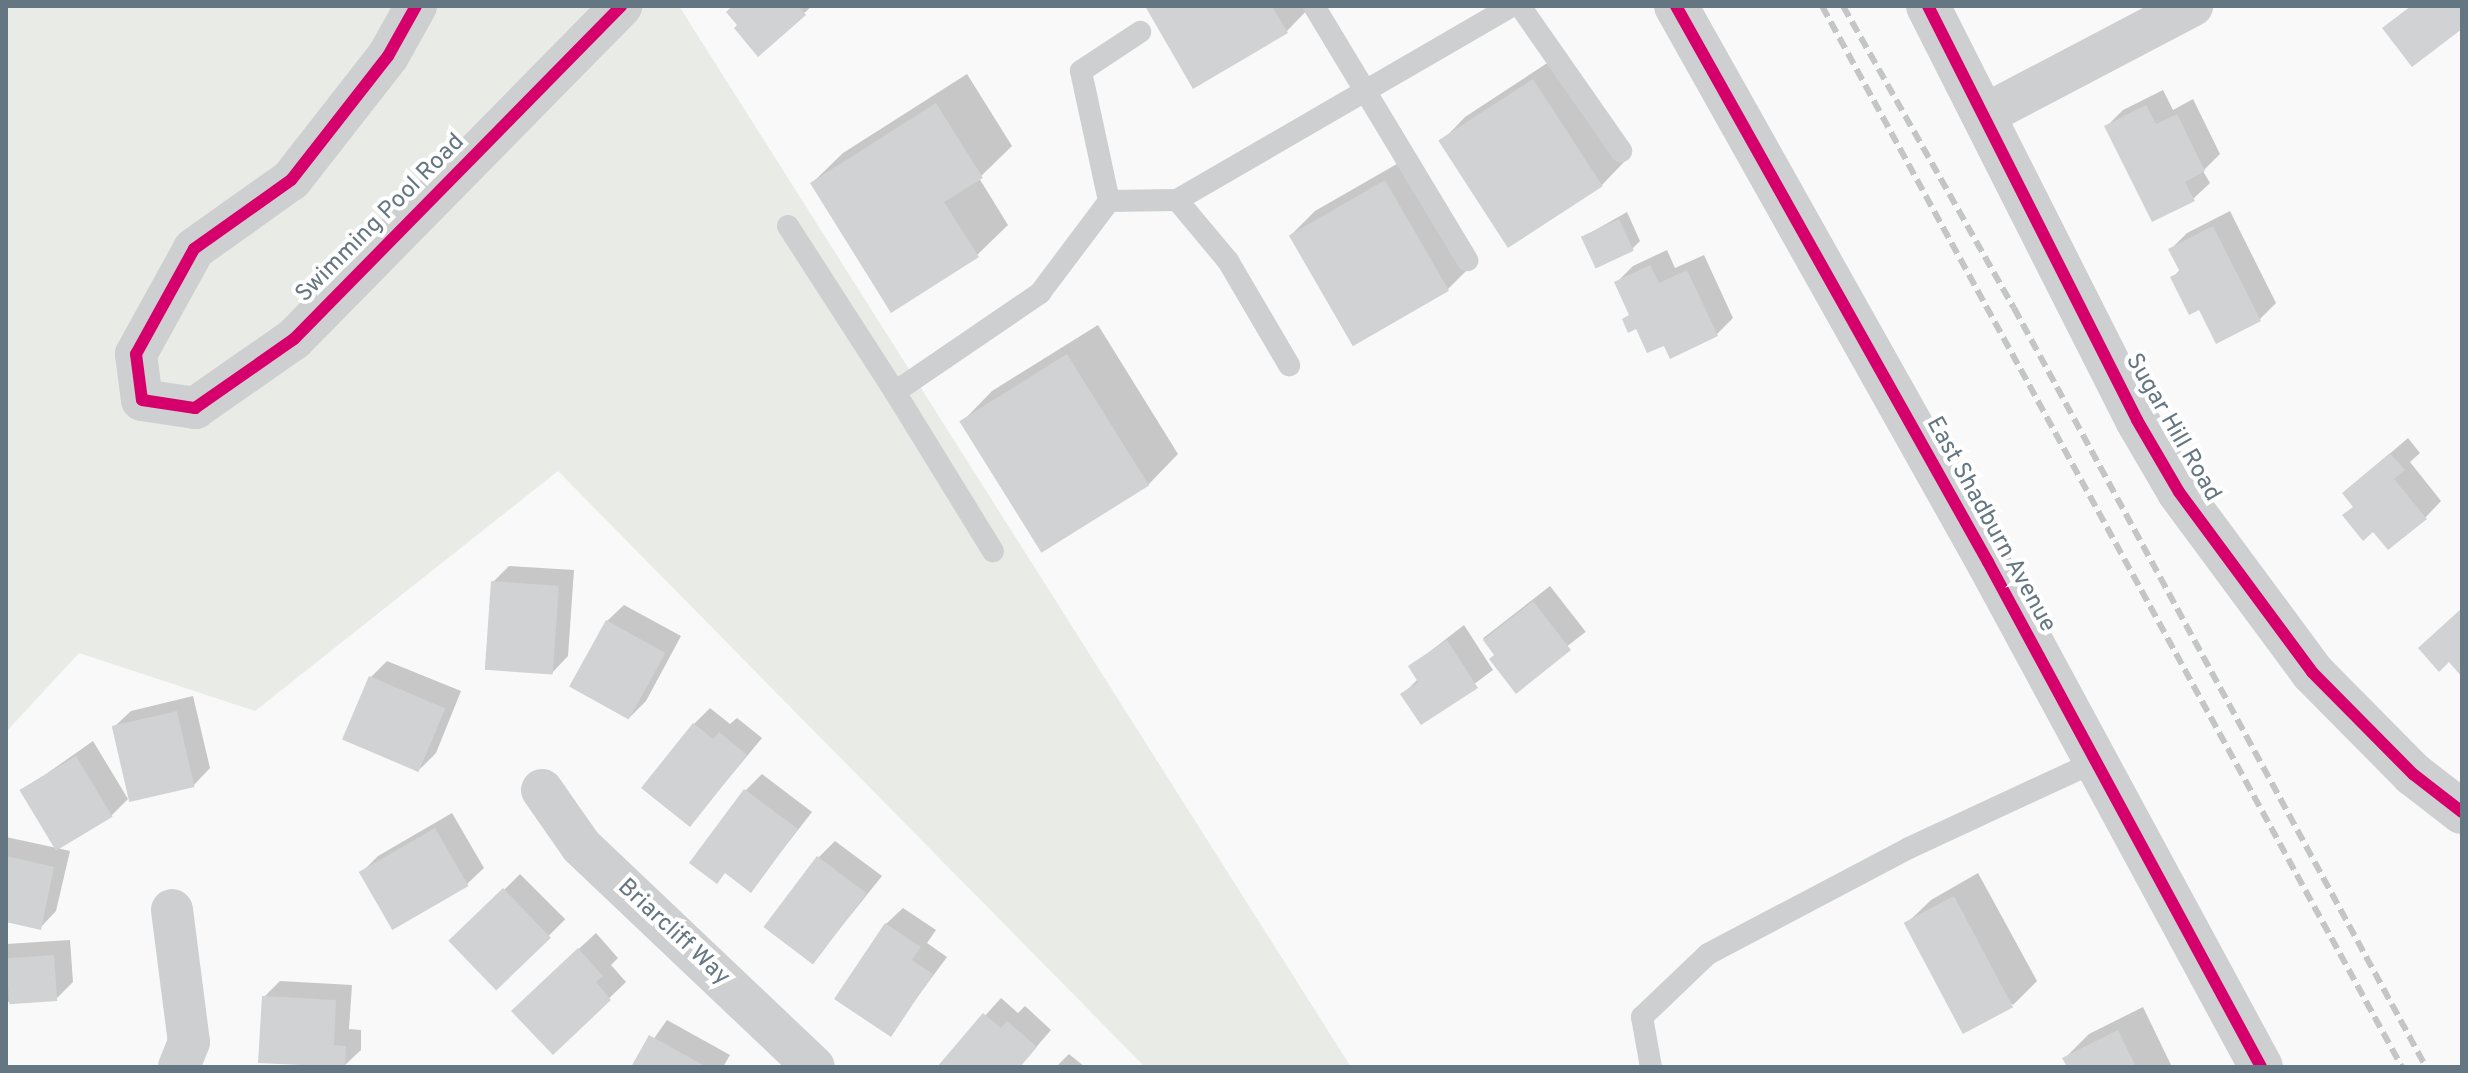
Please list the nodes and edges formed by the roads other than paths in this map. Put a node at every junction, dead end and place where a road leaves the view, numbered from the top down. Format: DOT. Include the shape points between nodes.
graph roads {
  1 [pos="416,6"];
  2 [pos="621,6"];
  3 [pos="1314,6"];
  4 [pos="1512,6"];
  5 [pos="1520,6"];
  6 [pos="1676,6"];
  7 [pos="1928,6"];
  8 [pos="2192,6"];
  9 [pos="1140,32"];
  10 [pos="1363,93"];
  11 [pos="1986,114"];
  12 [pos="1621,151"];
  13 [pos="1177,200"];
  14 [pos="1109,201"];
  15 [pos="788,226"];
  16 [pos="1467,260"];
  17 [pos="1289,365"];
  18 [pos="895,392"];
  19 [pos="993,551"];
  20 [pos="2092,763"];
  21 [pos="542,790"];
  22 [pos="2462,812"];
  23 [pos="172,910"];
  24 [pos="179,1067"];
  25 [pos="814,1067"];
  26 [pos="1651,1067"];
  27 [pos="2261,1067"];
  1 -- 2 [label="street, Swimming Pool Road" via="388,56 291,180 194,249 136,354 142,400 195,408 294,339"];
  3 -- 10 [label="lane"];
  4 -- 10 [label="lane"];
  5 -- 12 [label="lane"];
  6 -- 20 [label="street, East Shadburn Avenue" via="1988,562"];
  7 -- 11 [label="street, Sugar Hill Road"];
  8 -- 11 [label="street"];
  9 -- 14 [label="lane" via="1081,71"];
  10 -- 13 [label="lane"];
  10 -- 16 [label="lane"];
  11 -- 22 [label="street, Sugar Hill Road" via="2137,420 2179,492 2312,672 2413,774"];
  13 -- 14 [label="lane"];
  13 -- 17 [label="lane" via="1228,261"];
  14 -- 18 [label="lane" via="1040,293"];
  15 -- 18 [label="lane"];
  18 -- 19 [label="lane"];
  20 -- 26 [label="lane" via="1909,848 1708,954 1642,1017"];
  20 -- 27 [label="street, East Shadburn Avenue"];
  21 -- 25 [label="street, Briarcliff Way" via="581,846"];
  23 -- 24 [label="street" via="189,1042"];
}
